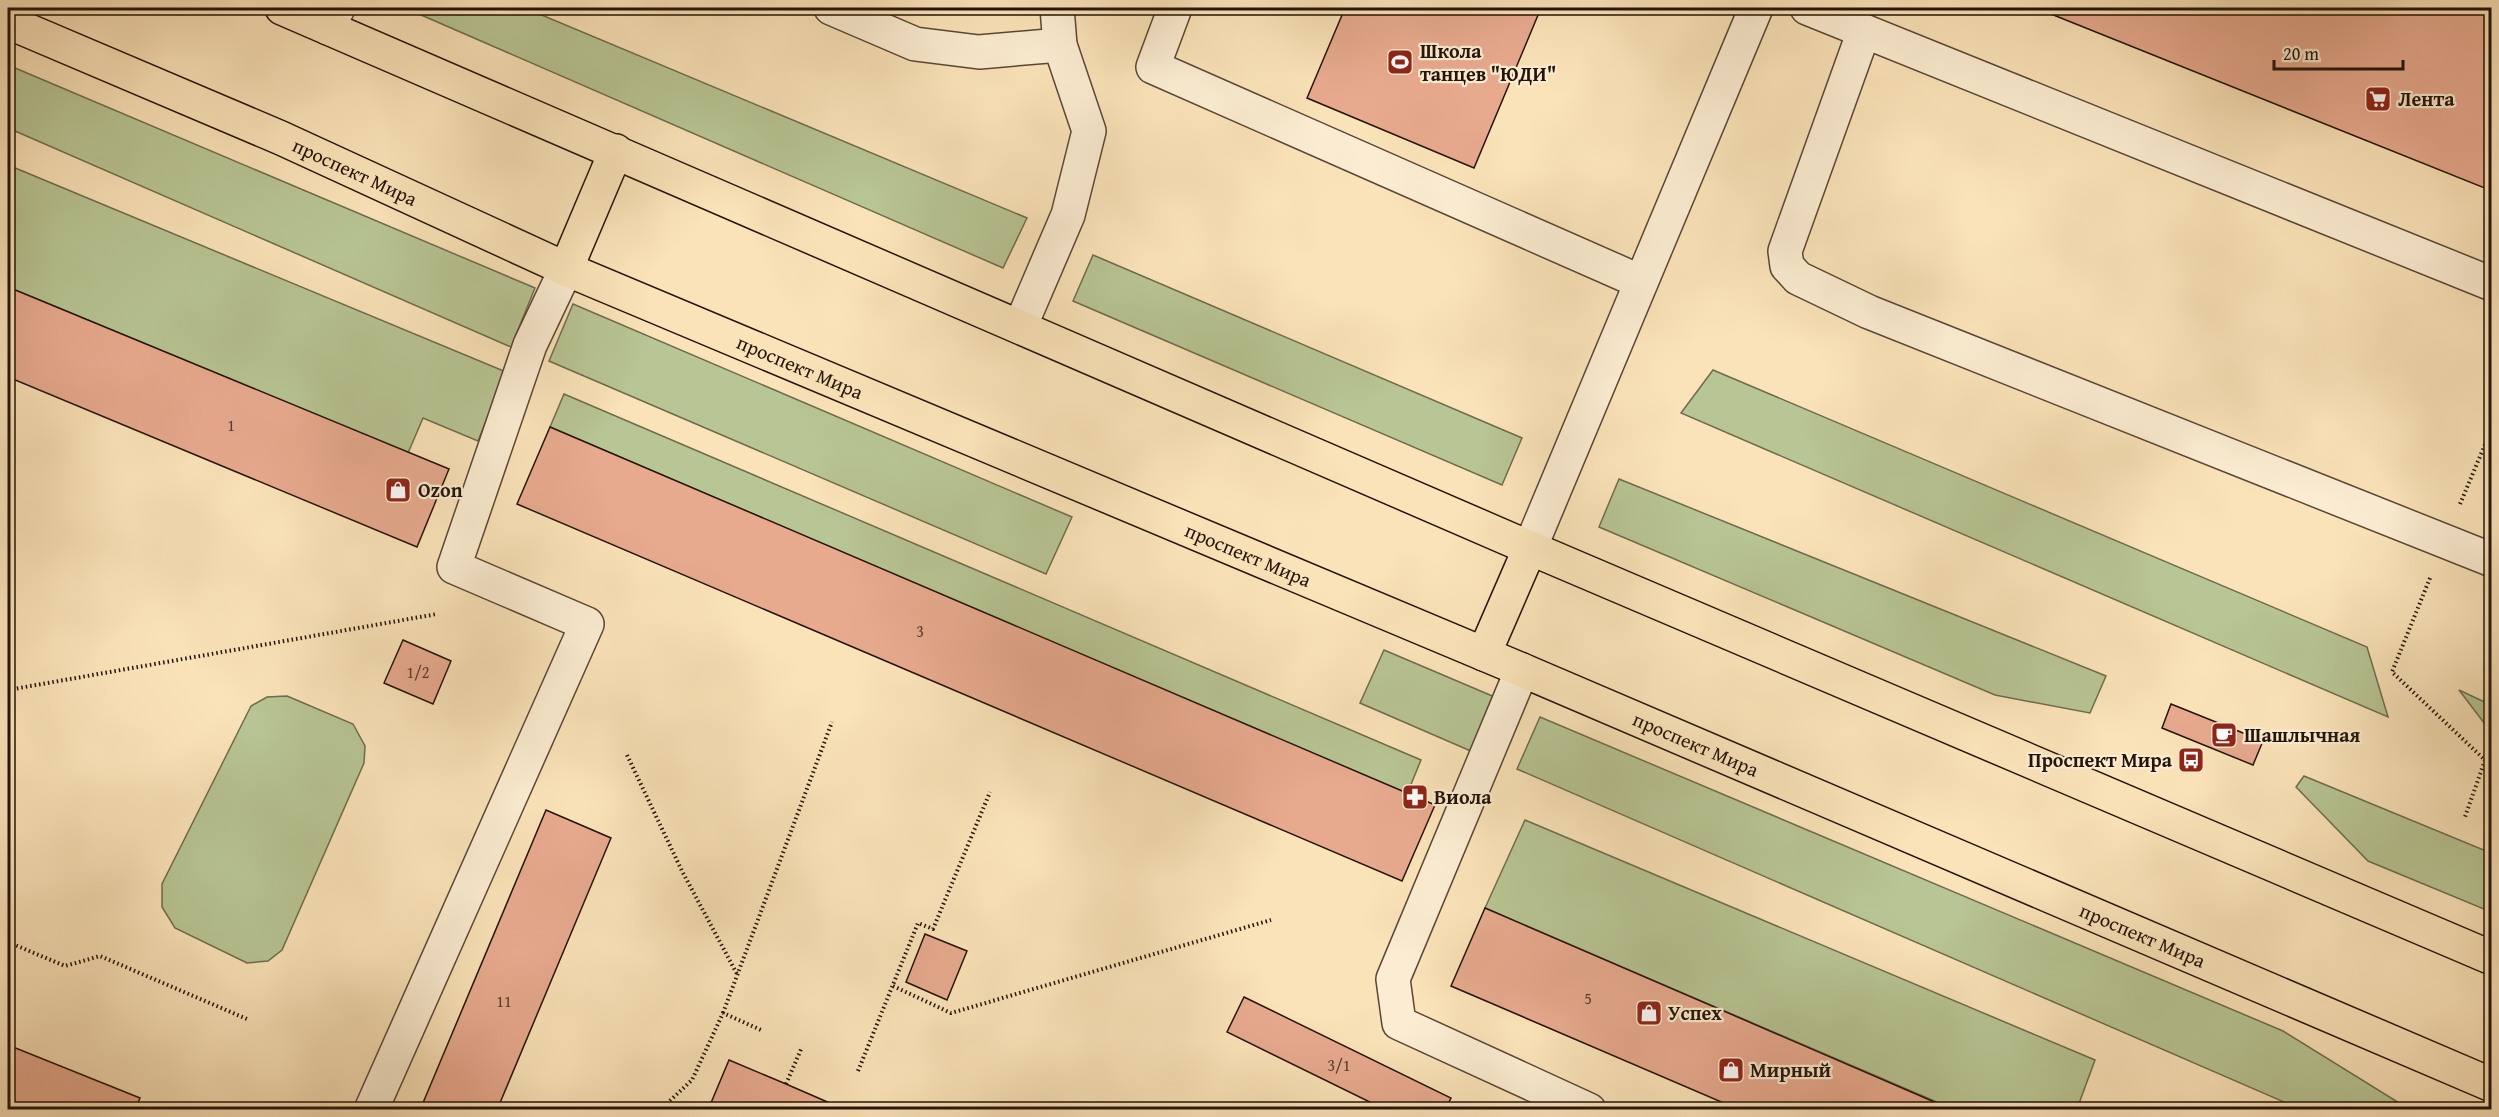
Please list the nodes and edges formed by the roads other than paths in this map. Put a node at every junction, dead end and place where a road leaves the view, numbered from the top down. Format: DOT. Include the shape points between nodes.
graph roads {
  1 [pos="282,8"];
  2 [pos="831,8"];
  3 [pos="1057,8"];
  4 [pos="1175,8"];
  5 [pos="1756,8"];
  6 [pos="1807,8"];
  7 [pos="333,18"];
  8 [pos="8,22"];
  9 [pos="1864,31"];
  10 [pos="1060,45"];
  11 [pos="616,151"];
  12 [pos="566,269"];
  13 [pos="1641,282"];
  14 [pos="2492,284"];
  15 [pos="1020,327"];
  16 [pos="1530,548"];
  17 [pos="2492,560"];
  18 [pos="1484,654"];
  19 [pos="1522,670"];
  20 [pos="2492,958"];
  21 [pos="2492,1085"];
  22 [pos="371,1110"];
  23 [pos="1589,1110"];
  1 -- 7 [label="main road"];
  2 -- 10 [label="lane" via="915,44 979,52"];
  3 -- 10 [label="lane"];
  4 -- 13 [label="lane" via="1153,67"];
  5 -- 13 [label="lane"];
  6 -- 9 [label="lane"];
  7 -- 11 [label="main road"];
  8 -- 12 [label="main road, проспект Мира" via="281,138"];
  9 -- 14 [label="lane"];
  9 -- 17 [label="lane" via="1785,251 1787,266 1798,278 1869,312 2440,555"];
  10 -- 15 [label="lane" via="1089,131 1068,215"];
  11 -- 12 [label="main road"];
  11 -- 15 [label="main road"];
  12 -- 18 [label="main road, проспект Мира"];
  12 -- 22 [label="lane" via="530,345 454,567 587,624"];
  13 -- 16 [label="lane"];
  15 -- 16 [label="main road"];
  16 -- 18 [label="main road"];
  16 -- 20 [label="main road"];
  18 -- 19 [label="main road, проспект Мира"];
  19 -- 21 [label="main road, проспект Мира"];
  19 -- 23 [label="lane" via="1394,979 1399,1023"];
}
